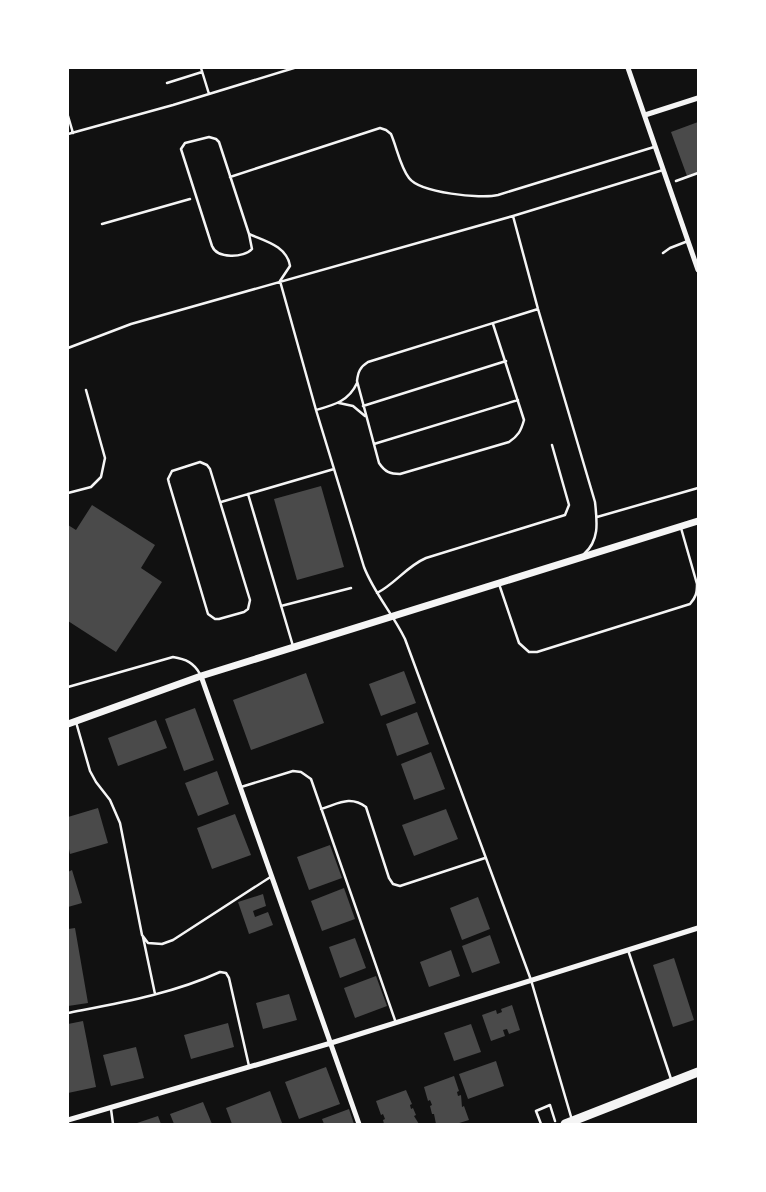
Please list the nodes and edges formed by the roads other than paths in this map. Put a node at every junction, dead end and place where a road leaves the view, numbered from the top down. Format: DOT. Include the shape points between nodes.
graph roads {
  1 [pos="200,68"];
  2 [pos="294,68"];
  3 [pos="628,68"];
  4 [pos="202,72"];
  5 [pos="167,83"];
  6 [pos="209,94"];
  7 [pos="698,98"];
  8 [pos="645,115"];
  9 [pos="68,116"];
  10 [pos="72,133"];
  11 [pos="68,134"];
  12 [pos="655,147"];
  13 [pos="663,170"];
  14 [pos="230,178"];
  15 [pos="513,216"];
  16 [pos="249,234"];
  17 [pos="688,241"];
  18 [pos="663,253"];
  19 [pos="698,270"];
  20 [pos="280,281"];
  21 [pos="538,309"];
  22 [pos="493,324"];
  23 [pos="68,348"];
  24 [pos="506,361"];
  25 [pos="357,381"];
  26 [pos="86,390"];
  27 [pos="518,400"];
  28 [pos="338,403"];
  29 [pos="363,406"];
  30 [pos="316,410"];
  31 [pos="366,416"];
  32 [pos="374,444"];
  33 [pos="552,445"];
  34 [pos="334,469"];
  35 [pos="698,488"];
  36 [pos="68,493"];
  37 [pos="248,494"];
  38 [pos="220,503"];
  39 [pos="597,517"];
  40 [pos="698,521"];
  41 [pos="681,526"];
  42 [pos="579,558"];
  43 [pos="499,583"];
  44 [pos="351,588"];
  45 [pos="377,593"];
  46 [pos="281,606"];
  47 [pos="392,616"];
  48 [pos="293,647"];
  49 [pos="201,676"];
  50 [pos="68,687"];
  51 [pos="76,721"];
  52 [pos="68,724"];
  53 [pos="241,787"];
  54 [pos="321,810"];
  55 [pos="485,858"];
  56 [pos="272,876"];
  57 [pos="698,928"];
  58 [pos="142,935"];
  59 [pos="628,950"];
  60 [pos="531,980"];
  61 [pos="155,994"];
  62 [pos="68,1013"];
  63 [pos="396,1022"];
  64 [pos="330,1043"];
  65 [pos="249,1067"];
  66 [pos="698,1072"];
  67 [pos="672,1083"];
  68 [pos="110,1107"];
  69 [pos="74,1118"];
  70 [pos="68,1120"];
  71 [pos="569,1123"];
  72 [pos="75,1124"];
  73 [pos="113,1124"];
  74 [pos="359,1124"];
  1 -- 4 [label="lane"];
  2 -- 6 [label="lane"];
  3 -- 8 [label="street"];
  4 -- 5 [label="lane"];
  4 -- 6 [label="lane"];
  6 -- 10 [label="lane"];
  7 -- 8 [label="street"];
  8 -- 12 [label="street"];
  9 -- 10 [label="lane"];
  10 -- 11 [label="lane"];
  12 -- 13 [label="street"];
  12 -- 14 [label="lane" via="498,195 479,197 415,184 405,172 391,134 380,128"];
  13 -- 15 [label="lane"];
  13 -- 17 [label="street"];
  14 -- 16 [label="lane"];
  14 -- 16 [label="lane" via="216,139 208,137 185,143 181,149 216,253 249,252 252,245"];
  15 -- 20 [label="lane"];
  15 -- 21 [label="lane"];
  16 -- 20 [label="lane" via="276,245 289,258 290,266"];
  17 -- 18 [label="lane"];
  17 -- 19 [label="street"];
  20 -- 23 [label="lane" via="131,324"];
  20 -- 30 [label="lane"];
  21 -- 22 [label="lane"];
  21 -- 39 [label="lane"];
  22 -- 24 [label="lane"];
  22 -- 25 [label="lane" via="368,362 362,366"];
  24 -- 27 [label="lane"];
  24 -- 29 [label="lane"];
  25 -- 28 [label="lane" via="350,394"];
  25 -- 29 [label="lane"];
  26 -- 36 [label="lane" via="105,458 101,477 91,487"];
  27 -- 32 [label="lane"];
  27 -- 32 [label="lane" via="524,420 513,439 400,474 384,471"];
  28 -- 30 [label="lane"];
  28 -- 31 [label="lane" via="354,406"];
  29 -- 31 [label="lane"];
  30 -- 34 [label="lane"];
  31 -- 32 [label="lane"];
  33 -- 45 [label="lane" via="570,505 565,514 426,558"];
  34 -- 37 [label="lane"];
  34 -- 45 [label="lane" via="364,566"];
  35 -- 39 [label="lane"];
  37 -- 38 [label="lane"];
  37 -- 46 [label="lane"];
  38 -- 38 [label="lane" via="210,468 204,463 176,468 170,474 169,483 206,610 215,619 244,612 250,605"];
  39 -- 42 [label="lane" via="597,535 589,550"];
  40 -- 41 [label="street"];
  41 -- 42 [label="street"];
  41 -- 43 [label="lane" via="698,592 690,604 537,652 529,652 519,643"];
  42 -- 43 [label="street"];
  43 -- 47 [label="street"];
  44 -- 46 [label="lane"];
  45 -- 47 [label="lane"];
  46 -- 48 [label="lane"];
  47 -- 48 [label="street"];
  47 -- 55 [label="lane" via="405,639"];
  48 -- 49 [label="street"];
  49 -- 50 [label="lane" via="190,662 173,657"];
  49 -- 51 [label="street"];
  49 -- 53 [label="street"];
  51 -- 52 [label="street"];
  51 -- 58 [label="lane" via="90,771 110,800 120,823"];
  53 -- 54 [label="lane" via="293,771 301,772 311,779"];
  53 -- 56 [label="street"];
  54 -- 55 [label="lane" via="354,800 366,808 389,878 400,886"];
  54 -- 63 [label="lane"];
  55 -- 60 [label="lane"];
  56 -- 58 [label="lane" via="173,940 152,944"];
  56 -- 64 [label="street"];
  57 -- 59 [label="street"];
  58 -- 61 [label="lane"];
  59 -- 60 [label="street"];
  59 -- 67 [label="lane"];
  60 -- 63 [label="street"];
  60 -- 71 [label="lane"];
  61 -- 62 [label="lane"];
  61 -- 65 [label="lane" via="220,972 226,973"];
  63 -- 64 [label="street"];
  64 -- 65 [label="street"];
  64 -- 74 [label="street"];
  65 -- 68 [label="street"];
  66 -- 67 [label="main road"];
  67 -- 71 [label="main road"];
  68 -- 69 [label="street"];
  68 -- 73 [label="lane"];
  69 -- 70 [label="street"];
  69 -- 72 [label="lane"];
}
